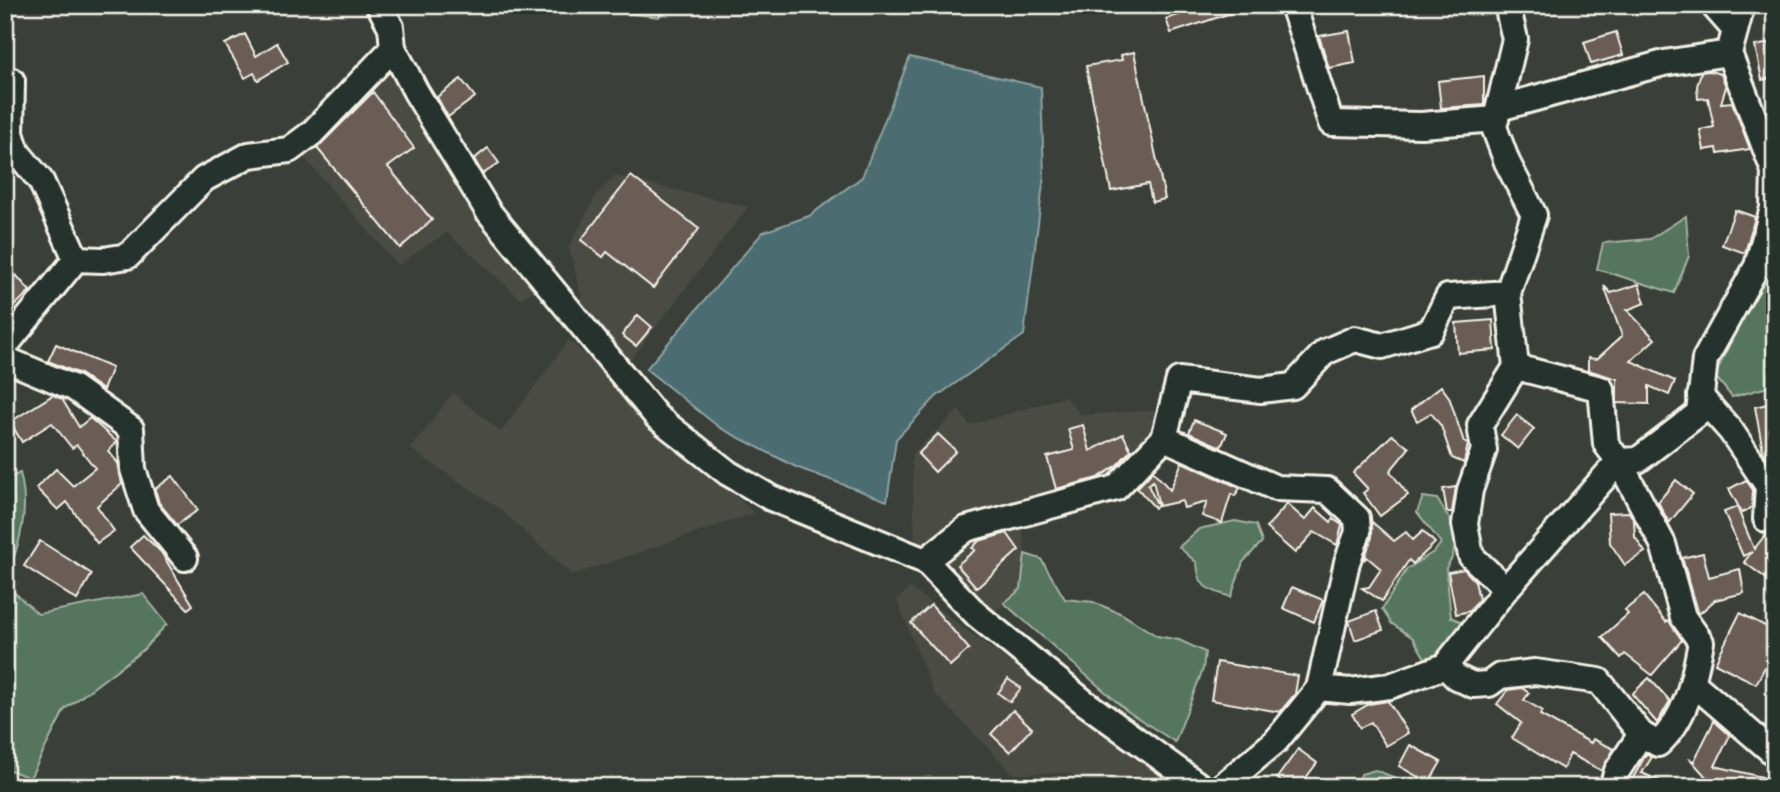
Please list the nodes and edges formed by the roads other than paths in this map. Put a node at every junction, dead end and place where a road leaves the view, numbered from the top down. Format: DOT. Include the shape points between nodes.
graph roads {
  1 [pos="379,5"];
  2 [pos="1293,5"];
  3 [pos="1507,5"];
  4 [pos="1713,5"];
  5 [pos="1742,5"];
  6 [pos="1732,42"];
  7 [pos="393,48"];
  8 [pos="12,81"];
  9 [pos="1498,114"];
  10 [pos="1774,171"];
  11 [pos="76,258"];
  12 [pos="1508,293"];
  13 [pos="5,346"];
  14 [pos="5,359"];
  15 [pos="1516,367"];
  16 [pos="1700,396"];
  17 [pos="1164,438"];
  18 [pos="1619,461"];
  19 [pos="1766,519"];
  20 [pos="185,558"];
  21 [pos="925,561"];
  22 [pos="1507,589"];
  23 [pos="1445,666"];
  24 [pos="1694,684"];
  25 [pos="1319,688"];
  26 [pos="1641,734"];
  27 [pos="1775,754"];
  28 [pos="1201,787"];
  29 [pos="1222,787"];
  30 [pos="1612,787"];
  1 -- 7 [label="street" via="390,27"];
  2 -- 9 [label="street" via="1331,123 1421,125"];
  3 -- 9 [label="street" via="1515,39"];
  4 -- 6 [label="street"];
  5 -- 6 [label="street"];
  6 -- 9 [label="street"];
  6 -- 10 [label="street"];
  7 -- 11 [label="street" via="312,133 289,150 249,155 204,179 128,256"];
  7 -- 21 [label="street" via="488,211 657,416 728,473 771,498"];
  8 -- 11 [label="street" via="14,142 41,181"];
  9 -- 12 [label="street" via="1494,127 1534,215"];
  10 -- 16 [label="street" via="1773,208 1758,266 1705,359"];
  11 -- 13 [label="street"];
  12 -- 15 [label="street"];
  12 -- 17 [label="street" via="1448,297 1431,331 1382,346 1355,340 1325,352 1293,386 1261,390 1179,380"];
  14 -- 20 [label="street" via="74,388 131,429 133,469 146,510"];
  15 -- 18 [label="street" via="1601,389 1606,444"];
  15 -- 22 [label="street" via="1480,425 1484,450 1470,490 1465,524 1471,556"];
  16 -- 18 [label="street" via="1699,413 1638,460"];
  16 -- 19 [label="street" via="1731,431 1768,486"];
  17 -- 21 [label="street" via="1116,488 966,529"];
  17 -- 25 [label="street" via="1276,488 1327,490 1357,518 1358,532"];
  18 -- 22 [label="street"];
  18 -- 24 [label="street" via="1662,544 1683,617 1701,642"];
  21 -- 28 [label="street" via="977,615 1084,702"];
  22 -- 23 [label="street"];
  23 -- 25 [label="street" via="1390,686 1350,691"];
  23 -- 26 [label="street" via="1473,685 1535,672 1600,681"];
  24 -- 26 [label="street" via="1673,731 1658,744"];
  24 -- 27 [label="street"];
  25 -- 29 [label="street" via="1276,741"];
  26 -- 30 [label="street"];
}
